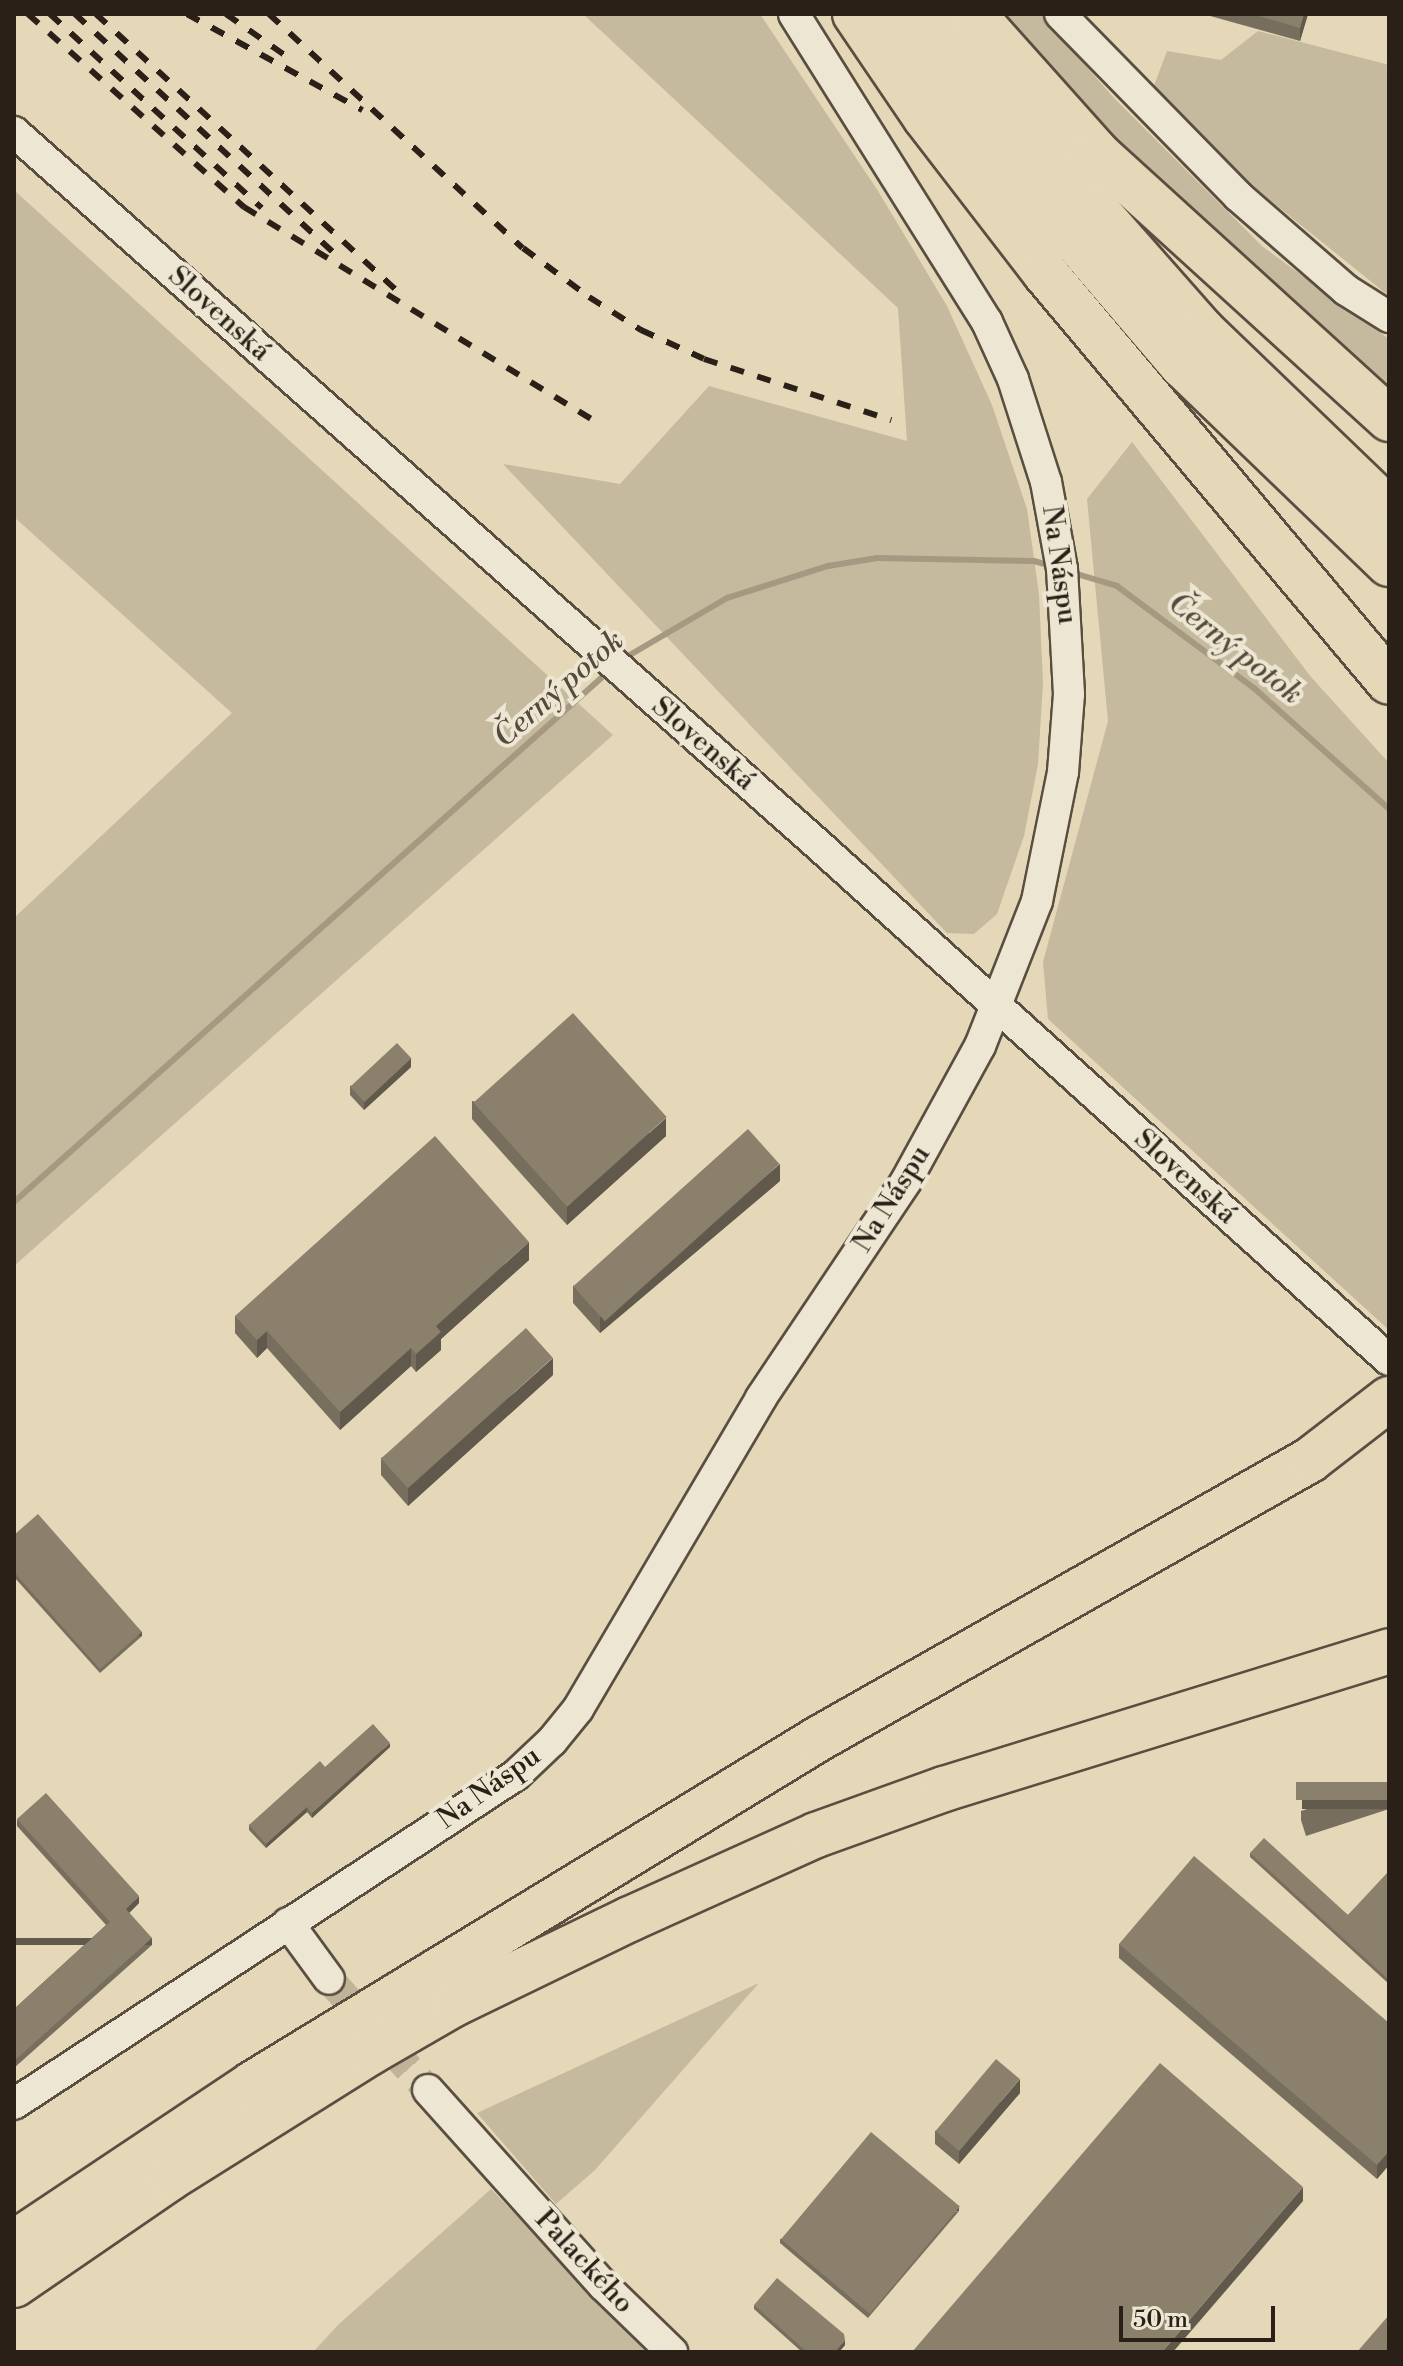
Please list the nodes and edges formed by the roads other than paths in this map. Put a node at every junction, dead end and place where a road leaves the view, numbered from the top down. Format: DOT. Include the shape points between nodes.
graph roads {
  1 [pos="794,14"];
  2 [pos="855,14"];
  3 [pos="892,14"];
  4 [pos="939,14"];
  5 [pos="973,14"];
  6 [pos="1060,14"];
  7 [pos="14,132"];
  8 [pos="1389,317"];
  9 [pos="1389,419"];
  10 [pos="1389,510"];
  11 [pos="1389,564"];
  12 [pos="1381,672"];
  13 [pos="996,1007"];
  14 [pos="1389,1360"];
  15 [pos="1389,1399"];
  16 [pos="1389,1651"];
  17 [pos="288,1923"];
  18 [pos="329,1979"];
  19 [pos="428,2090"];
  20 [pos="14,2104"];
  21 [pos="14,2243"];
  22 [pos="14,2285"];
  23 [pos="672,2352"];
  1 -- 13 [label="street, Na Náspu" via="987,322 1027,418 1054,517 1069,638 1067,732 1057,814 1037,901"];
  2 -- 12 [label="highway" via="925,117 1045,273"];
  3 -- 11 [label="highway" via="970,118 1182,365"];
  4 -- 10 [label="highway" via="979,70 1202,330"];
  5 -- 9 [label="highway" via="1098,154"];
  6 -- 8 [label="street" via="1257,214 1346,290"];
  7 -- 13 [label="street, Slovenská"];
  13 -- 14 [label="street, Slovenská"];
  13 -- 17 [label="street, Na Náspu" via="906,1181 761,1398 566,1725 516,1775"];
  15 -- 21 [label="highway" via="1275,1481 791,1755 252,2084"];
  16 -- 22 [label="highway" via="919,1798 816,1835 644,1912 454,2004 371,2052 170,2178"];
  17 -- 18 [label="street"];
  17 -- 20 [label="street, Na Náspu"];
  19 -- 23 [label="street, Palackého" via="604,2286"];
}
